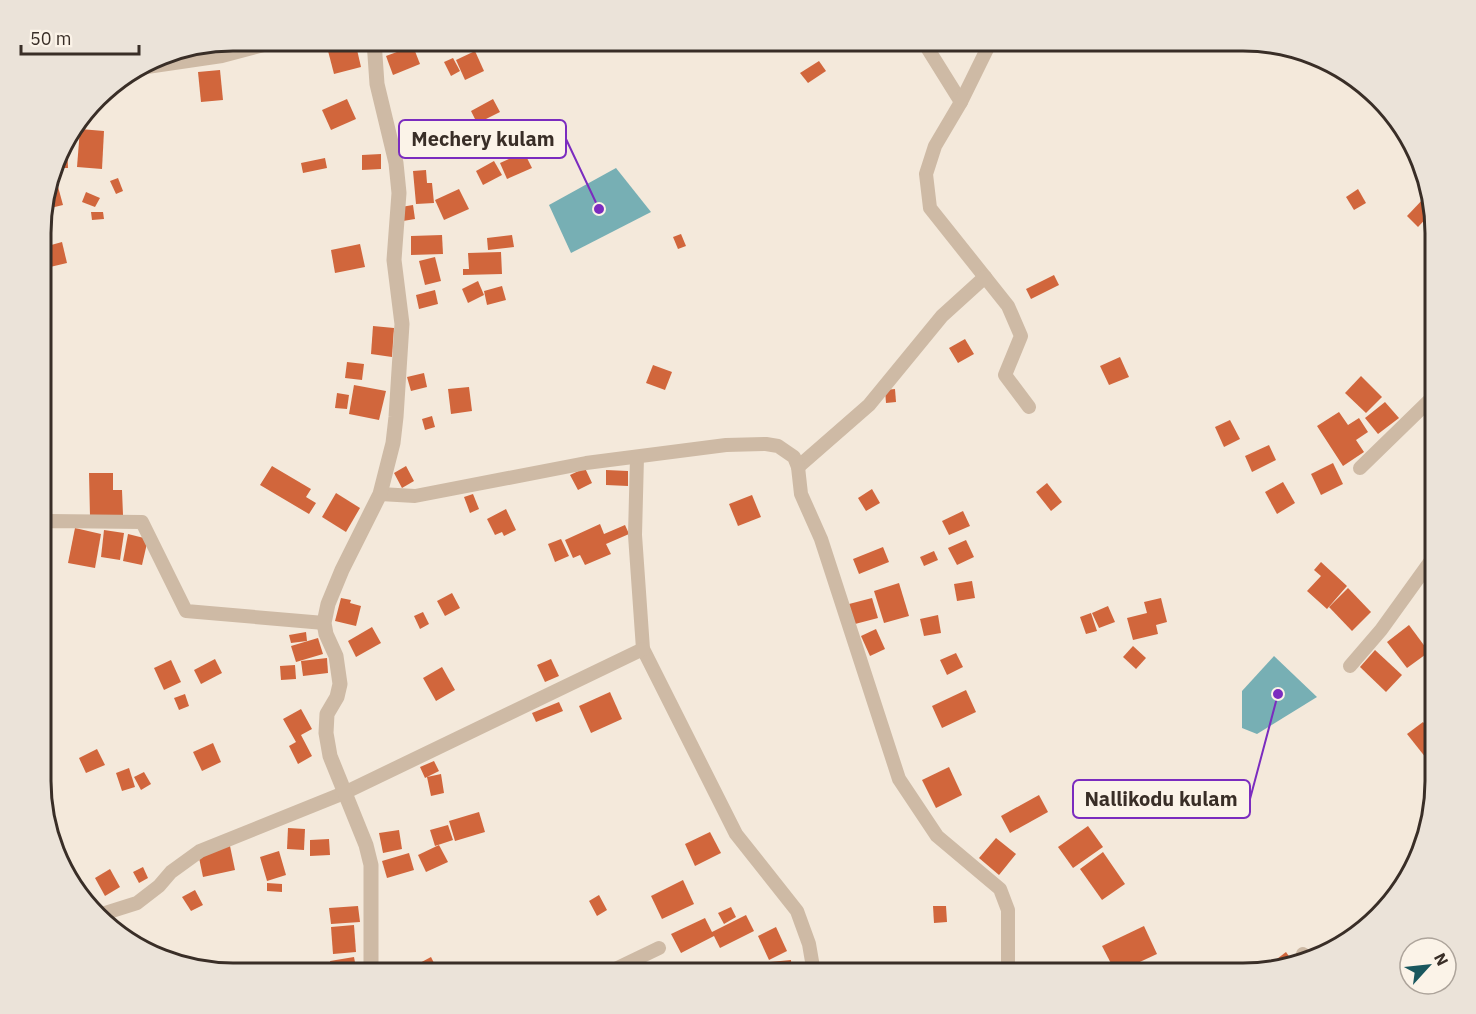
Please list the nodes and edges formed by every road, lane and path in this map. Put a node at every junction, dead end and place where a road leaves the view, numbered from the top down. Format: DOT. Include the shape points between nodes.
graph roads {
  1 [pos="240,51"];
  2 [pos="375,51"];
  3 [pos="929,51"];
  4 [pos="986,51"];
  5 [pos="168,64"];
  6 [pos="961,102"];
  7 [pos="985,277"];
  8 [pos="1425,405"];
  9 [pos="1029,407"];
  10 [pos="637,457"];
  11 [pos="798,467"];
  12 [pos="1360,468"];
  13 [pos="380,494"];
  14 [pos="51,521"];
  15 [pos="1425,569"];
  16 [pos="324,623"];
  17 [pos="643,649"];
  18 [pos="1350,666"];
  19 [pos="344,793"];
  20 [pos="107,912"];
  21 [pos="659,948"];
  22 [pos="371,963"];
  23 [pos="628,963"];
  24 [pos="812,963"];
  25 [pos="1008,963"];
  1 -- 5 [label="street"];
  2 -- 13 [label="street" via="377,84 399,193 394,260 402,324 393,442"];
  3 -- 6 [label="street"];
  4 -- 6 [label="street"];
  6 -- 7 [label="street" via="934,146 926,174 930,208"];
  7 -- 9 [label="street" via="1008,306 1021,336 1005,375"];
  7 -- 11 [label="street" via="942,316 869,405"];
  8 -- 12 [label="street"];
  10 -- 11 [label="street" via="726,445 766,444 778,446 794,457"];
  10 -- 13 [label="street" via="415,496"];
  10 -- 17 [label="street" via="635,535"];
  11 -- 25 [label="street" via="801,494 821,539 899,779 937,836 1000,889 1008,910"];
  13 -- 16 [label="street" via="342,570"];
  14 -- 16 [label="street" via="142,522 186,611"];
  15 -- 18 [label="street"];
  16 -- 19 [label="street" via="336,656 340,684 338,697 327,714 326,733"];
  17 -- 19 [label="street"];
  17 -- 24 [label="street" via="736,834 797,911"];
  19 -- 20 [label="street" via="200,851 137,903"];
  19 -- 22 [label="street" via="371,865"];
  21 -- 23 [label="street"];
}
